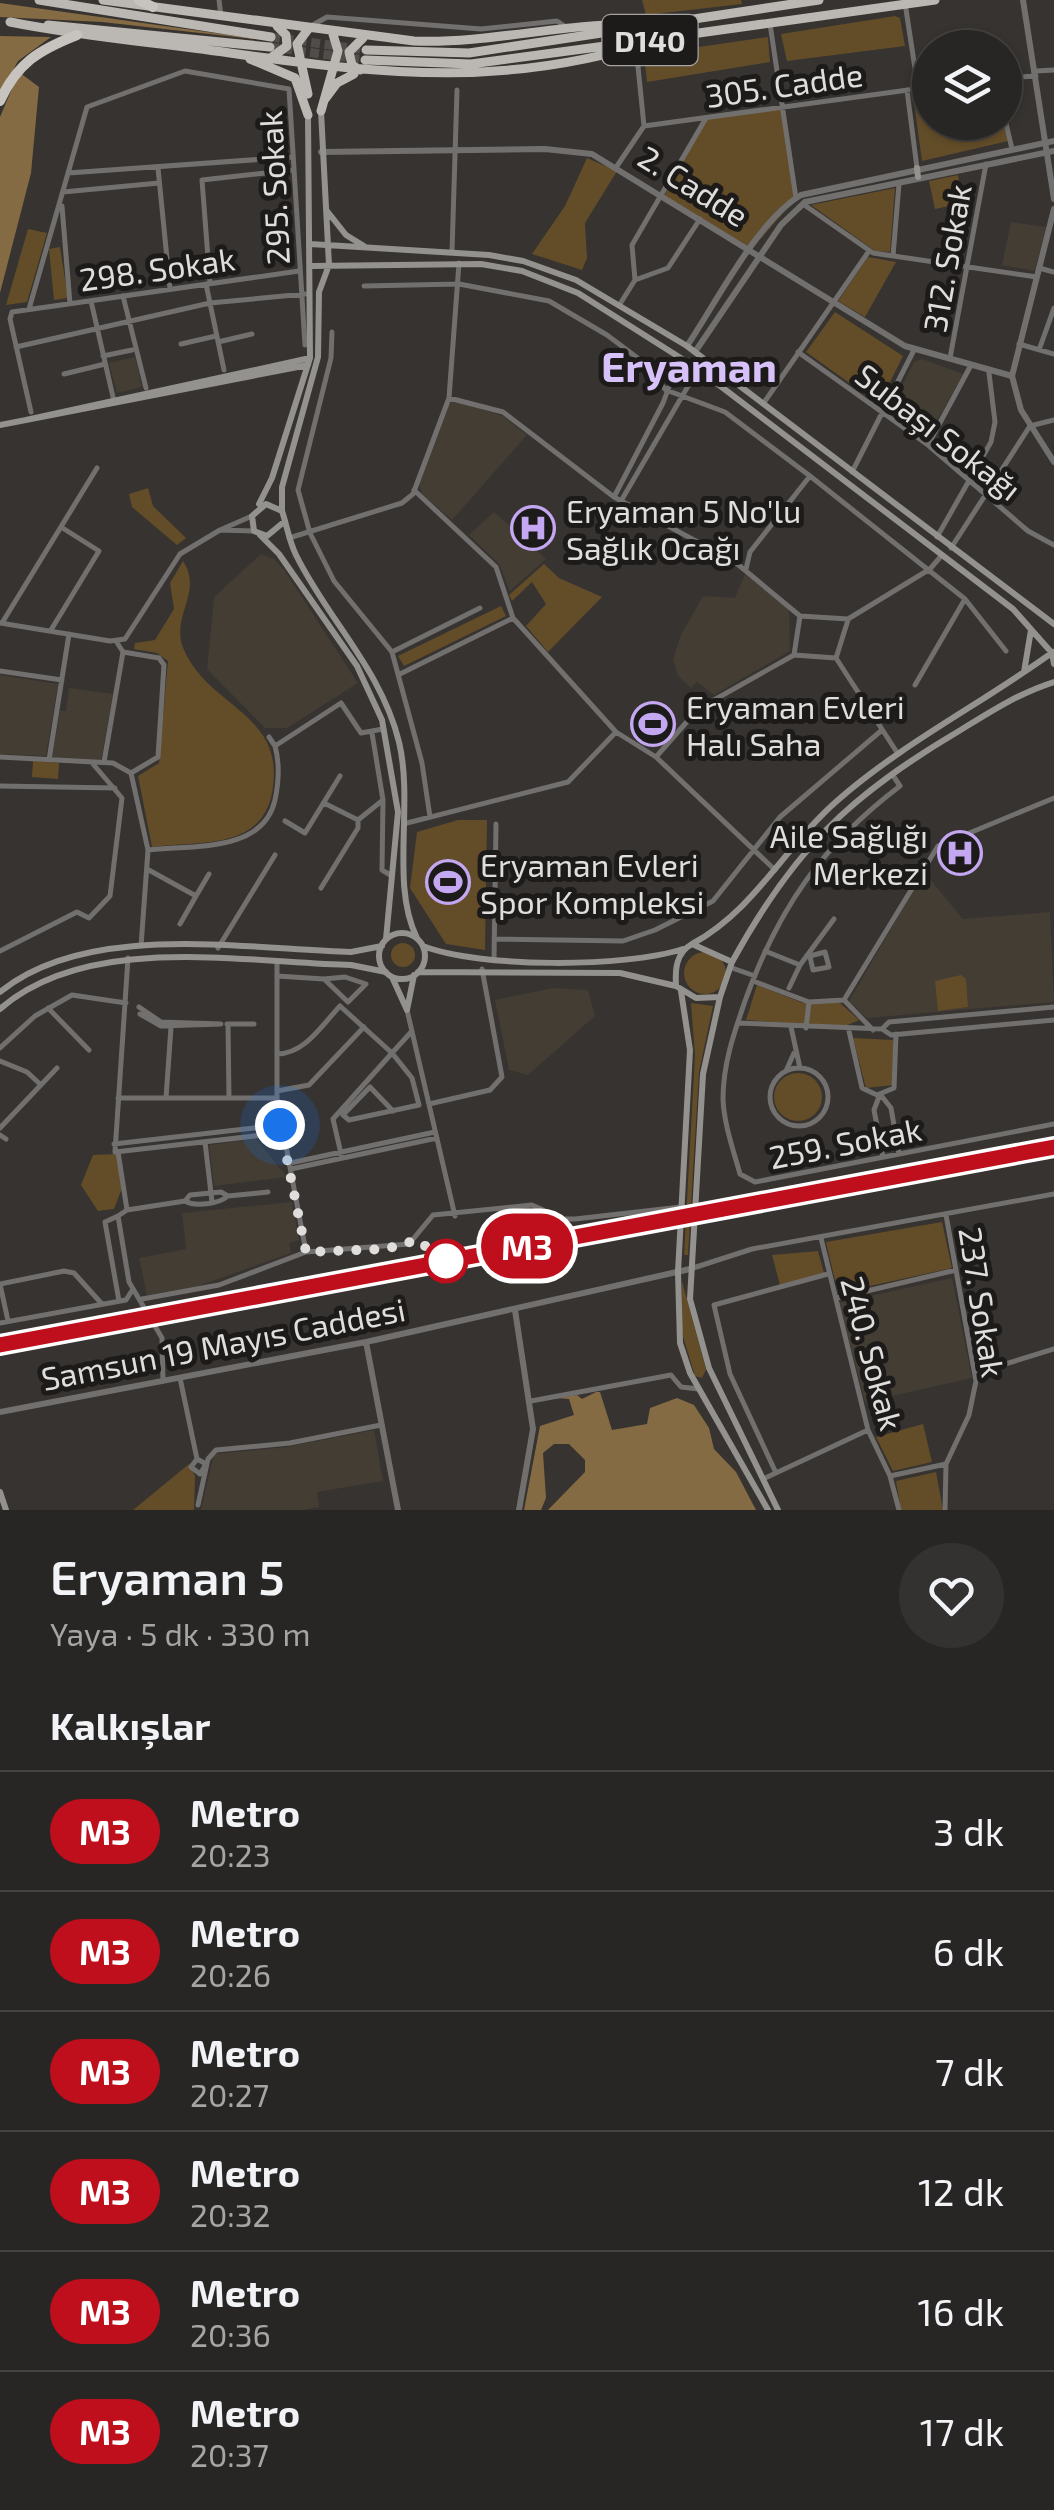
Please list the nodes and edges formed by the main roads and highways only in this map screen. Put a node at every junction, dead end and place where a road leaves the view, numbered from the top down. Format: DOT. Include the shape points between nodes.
graph roads {
  1 [pos="39,0"];
  2 [pos="103,0"];
  3 [pos="139,0"];
  4 [pos="819,0"];
  5 [pos="935,0"];
  6 [pos="153,7"];
  7 [pos="5,22"];
  8 [pos="270,22"];
  9 [pos="659,25"];
  10 [pos="309,28"];
  11 [pos="332,31"];
  12 [pos="77,36"];
  13 [pos="371,37"];
  14 [pos="660,39"];
  15 [pos="238,54"];
  16 [pos="264,59"];
  17 [pos="301,65"];
  18 [pos="330,69"];
  19 [pos="362,72"];
  20 [pos="0,101"];
  21 [pos="320,111"];
  22 [pos="308,115"];
  23 [pos="324,203"];
  24 [pos="328,243"];
  25 [pos="310,244"];
  26 [pos="370,248"];
  27 [pos="329,265"];
  28 [pos="312,266"];
  29 [pos="687,346"];
  30 [pos="680,357"];
  31 [pos="704,358"];
  32 [pos="309,362"];
  33 [pos="698,368"];
  34 [pos="0,426"];
  35 [pos="282,511"];
  36 [pos="254,512"];
  37 [pos="284,522"];
  38 [pos="257,532"];
  39 [pos="1054,624"];
  40 [pos="1031,629"];
  41 [pos="1053,652"];
  42 [pos="1054,664"];
  43 [pos="1023,675"];
  44 [pos="1054,682"];
  45 [pos="417,938"];
  46 [pos="384,943"];
  47 [pos="692,944"];
  48 [pos="423,946"];
  49 [pos="683,949"];
  50 [pos="732,966"];
  51 [pos="389,974"];
  52 [pos="416,974"];
  53 [pos="679,988"];
  54 [pos="0,992"];
  55 [pos="720,997"];
  56 [pos="0,1008"];
  57 [pos="716,1382"];
  58 [pos="698,1388"];
  59 [pos="0,1492"];
  60 [pos="6,1510"];
  61 [pos="768,1510"];
  62 [pos="778,1510"];
  1 -- 7 [label="highway" via="270,42"];
  2 -- 6 [label="highway"];
  3 -- 6 [label="highway"];
  4 -- 9 [label="highway, D140"];
  5 -- 14 [label="highway, D140"];
  6 -- 8 [label="highway"];
  7 -- 12 [label="highway"];
  8 -- 10 [label="highway"];
  8 -- 16 [label="highway" via="284,32 287,46"];
  9 -- 13 [label="highway" via="616,22 464,43"];
  9 -- 14 [label="highway, D140" via="469,53 365,55 471,64"];
  10 -- 11 [label="highway"];
  10 -- 17 [label="highway" via="297,44"];
  11 -- 13 [label="highway"];
  11 -- 18 [label="highway" via="338,51"];
  12 -- 15 [label="highway"];
  12 -- 20 [label="highway" via="34,53"];
  13 -- 19 [label="highway" via="349,52"];
  14 -- 19 [label="highway" via="480,73"];
  15 -- 16 [label="highway"];
  15 -- 22 [label="highway" via="295,78"];
  16 -- 17 [label="highway"];
  17 -- 18 [label="highway"];
  17 -- 22 [label="highway"];
  18 -- 19 [label="highway"];
  18 -- 21 [label="highway"];
  19 -- 21 [label="highway" via="337,83"];
  21 -- 23 [label="main road"];
  22 -- 25 [label="main road"];
  23 -- 24 [label="main road"];
  23 -- 26 [label="main road" via="346,235"];
  24 -- 25 [label="main road"];
  24 -- 26 [label="main road"];
  24 -- 27 [label="main road"];
  25 -- 28 [label="main road"];
  26 -- 29 [label="main road" via="523,261 576,280"];
  27 -- 28 [label="main road"];
  27 -- 30 [label="main road" via="506,268 556,283"];
  27 -- 35 [label="main road" via="319,292 318,357 282,487"];
  28 -- 32 [label="main road"];
  29 -- 30 [label="main road"];
  29 -- 31 [label="main road"];
  30 -- 33 [label="main road"];
  31 -- 33 [label="main road"];
  31 -- 39 [label="main road"];
  32 -- 34 [label="main road"];
  32 -- 36 [label="main road" via="276,469"];
  33 -- 40 [label="main road"];
  35 -- 36 [label="main road" via="272,504"];
  35 -- 37 [label="main road"];
  36 -- 38 [label="main road"];
  37 -- 38 [label="main road" via="273,534"];
  37 -- 45 [label="main road" via="378,684 398,742 407,822 405,902"];
  38 -- 46 [label="main road" via="356,666 384,728 397,790"];
  40 -- 41 [label="main road"];
  40 -- 43 [label="main road"];
  41 -- 42 [label="main road"];
  41 -- 43 [label="main road"];
  43 -- 47 [label="main road" via="834,803 731,920"];
  44 -- 50 [label="main road" via="1014,698 890,772 842,810 763,910"];
  45 -- 46 [label="main road" via="405,933"];
  45 -- 48 [label="main road"];
  46 -- 51 [label="main road" via="380,960"];
  46 -- 54 [label="main road" via="351,952 88,950 56,959"];
  47 -- 49 [label="main road"];
  47 -- 50 [label="main road"];
  48 -- 49 [label="main road" via="449,955 616,962"];
  48 -- 52 [label="main road"];
  49 -- 53 [label="main road" via="675,973"];
  50 -- 55 [label="main road"];
  51 -- 52 [label="main road"];
  51 -- 52 [label="main road" via="408,1010"];
  51 -- 56 [label="main road" via="351,965 128,958 61,971"];
  52 -- 53 [label="main road" via="620,973"];
  53 -- 55 [label="main road" via="708,1000"];
  53 -- 58 [label="main road" via="690,1050 680,1343"];
  55 -- 57 [label="main road" via="703,1074 690,1269 693,1316"];
  57 -- 58 [label="main road"];
  57 -- 58 [label="main road"];
  57 -- 62 [label="main road"];
  58 -- 61 [label="main road"];
  59 -- 60 [label="main road"];
}
